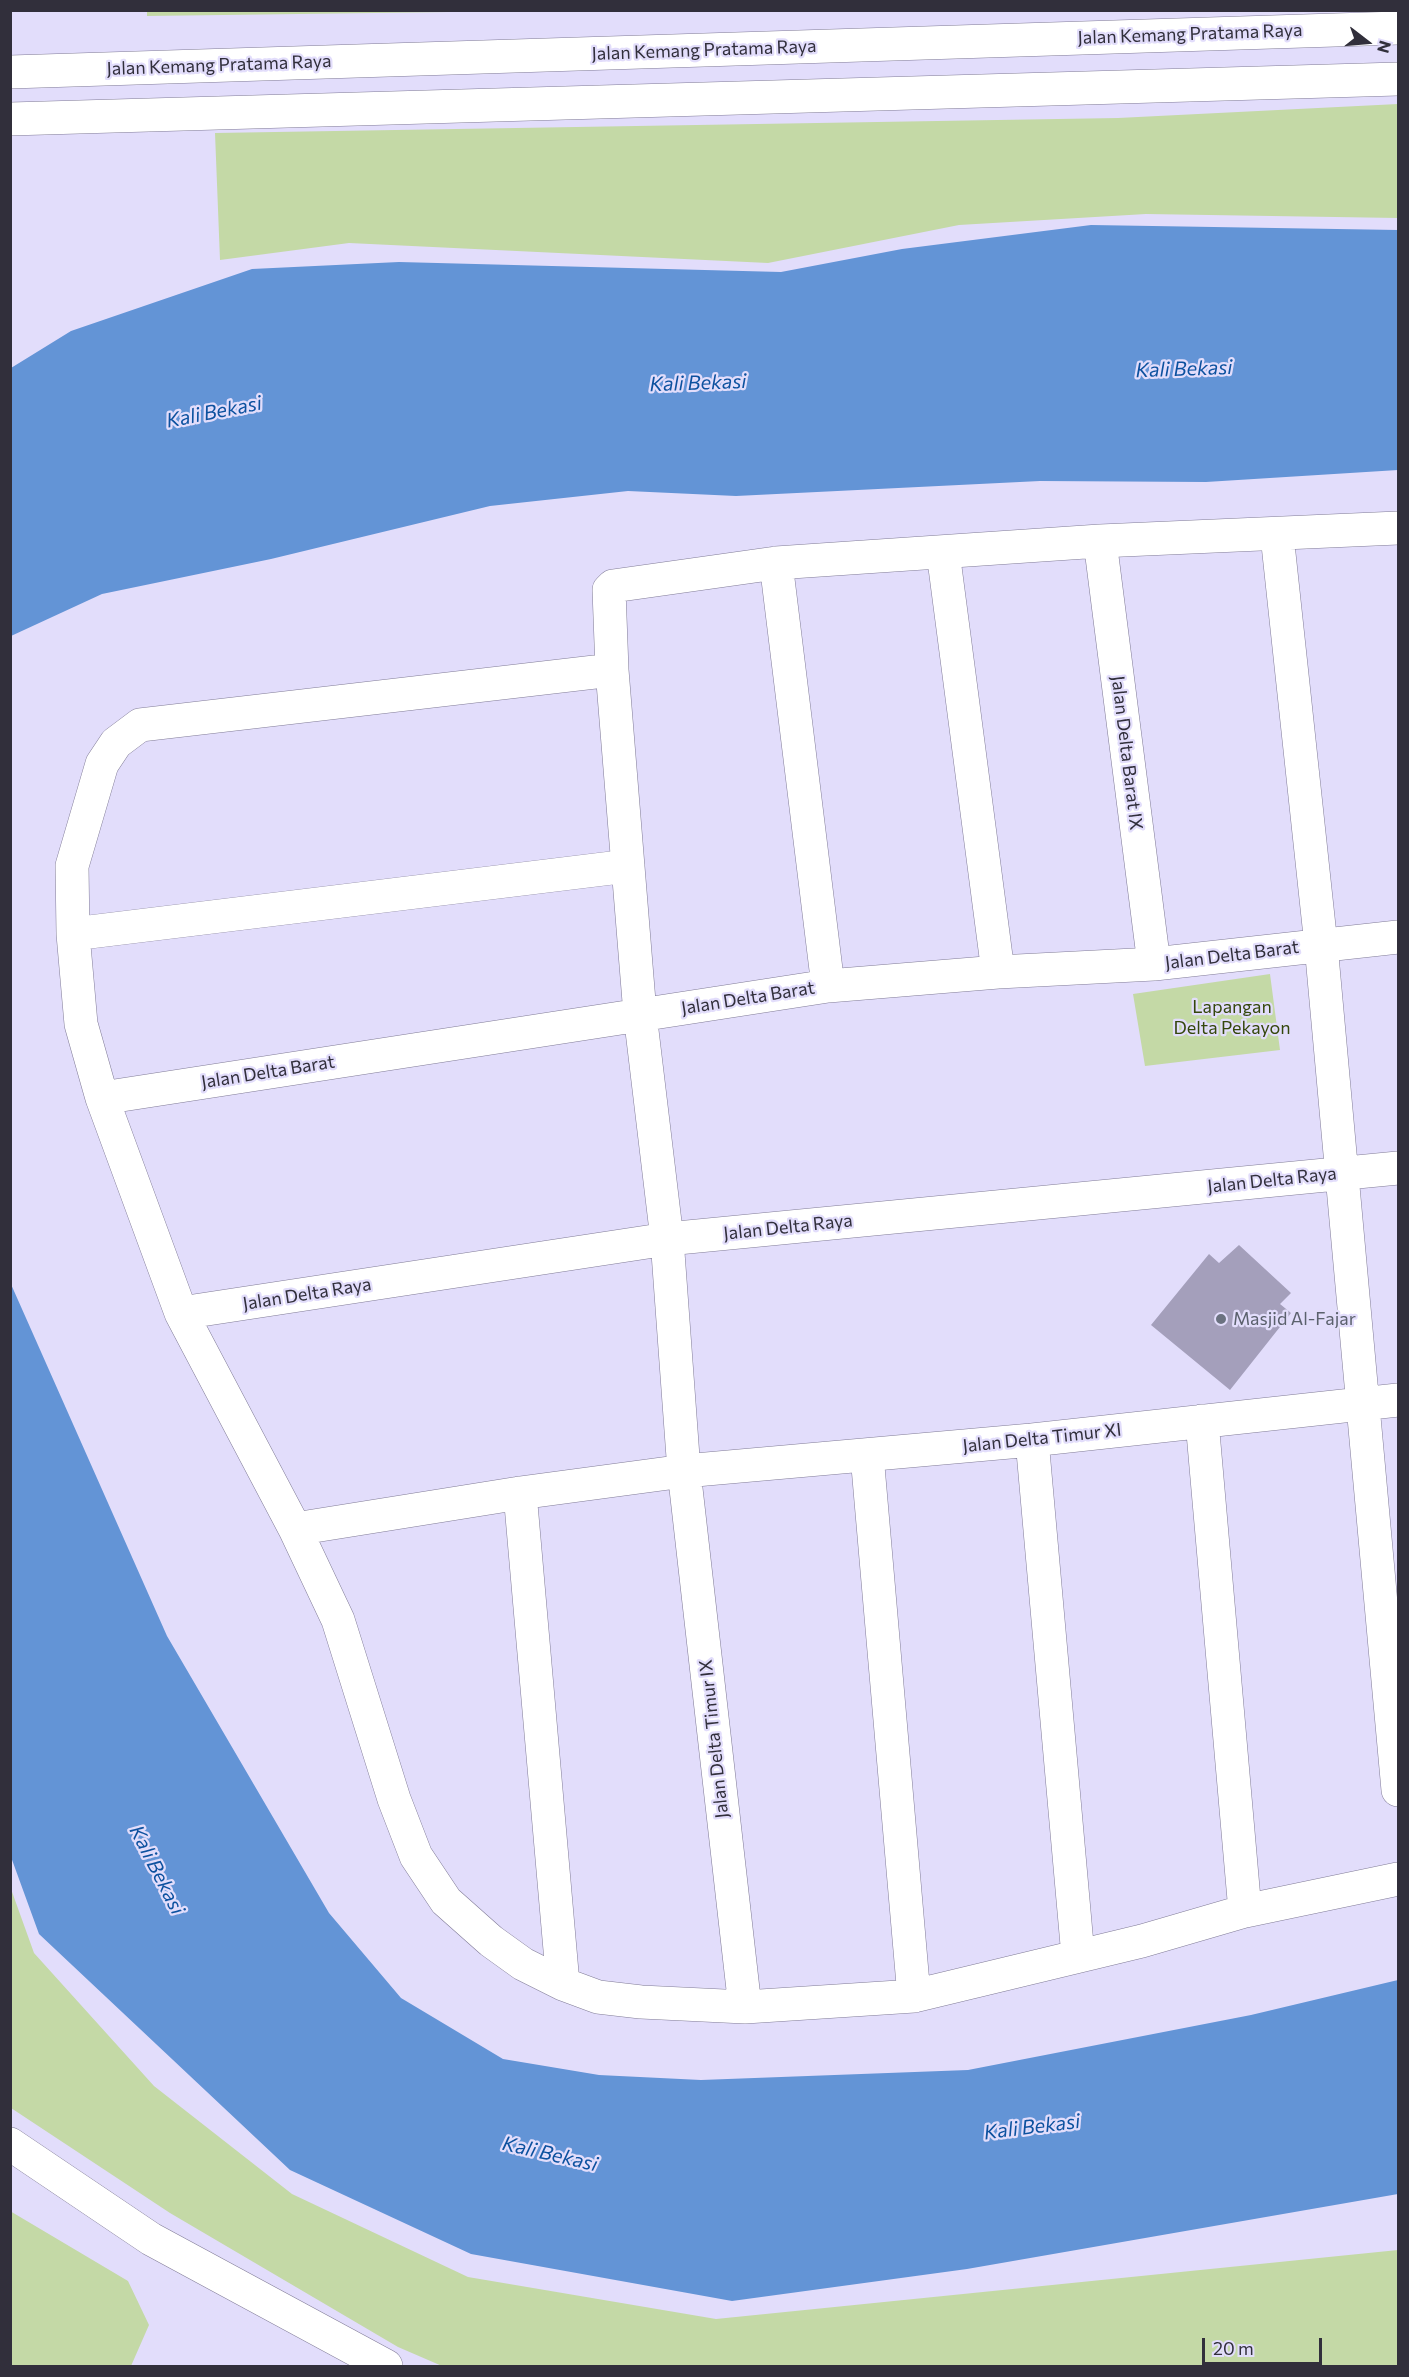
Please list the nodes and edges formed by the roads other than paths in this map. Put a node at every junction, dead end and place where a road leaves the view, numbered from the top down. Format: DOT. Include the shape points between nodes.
graph roads {
  1 [pos="1398,28"];
  2 [pos="10,72"];
  3 [pos="1398,79"];
  4 [pos="10,119"];
  5 [pos="1398,528"];
  6 [pos="1277,535"];
  7 [pos="1100,541"];
  8 [pos="943,552"];
  9 [pos="776,562"];
  10 [pos="612,670"];
  11 [pos="628,866"];
  12 [pos="73,934"];
  13 [pos="1398,937"];
  14 [pos="1322,945"];
  15 [pos="1154,964"];
  16 [pos="998,972"];
  17 [pos="828,986"];
  18 [pos="640,1014"];
  19 [pos="102,1098"];
  20 [pos="1398,1168"];
  21 [pos="1343,1173"];
  22 [pos="667,1239"];
  23 [pos="181,1313"];
  24 [pos="1398,1400"];
  25 [pos="1365,1403"];
  26 [pos="1202,1422"];
  27 [pos="1032,1440"];
  28 [pos="867,1455"];
  29 [pos="684,1470"];
  30 [pos="520,1493"];
  31 [pos="295,1529"];
  32 [pos="1398,1790"];
  33 [pos="1398,1879"];
  34 [pos="1245,1911"];
  35 [pos="1078,1956"];
  36 [pos="563,1984"];
  37 [pos="914,1996"];
  38 [pos="745,2007"];
  39 [pos="10,2144"];
  40 [pos="386,2367"];
  1 -- 2 [label="street, Jalan Kemang Pratama Raya"];
  3 -- 4 [label="street"];
  5 -- 6 [label="street, Jalan Delta Timur IX"];
  6 -- 7 [label="street, Jalan Delta Timur IX"];
  6 -- 14 [label="street"];
  7 -- 8 [label="street, Jalan Delta Timur IX"];
  7 -- 15 [label="street, Jalan Delta Barat IX"];
  8 -- 9 [label="street, Jalan Delta Timur IX"];
  8 -- 16 [label="street"];
  9 -- 10 [label="street, Jalan Delta Timur IX" via="613,586 608,594"];
  9 -- 17 [label="street"];
  10 -- 11 [label="street, Jalan Delta Timur IX"];
  10 -- 12 [label="street" via="140,725 116,743 102,764 94,788 72,866"];
  11 -- 12 [label="street"];
  11 -- 18 [label="street, Jalan Delta Timur IX"];
  12 -- 19 [label="street" via="81,1024"];
  13 -- 14 [label="street, Jalan Delta Barat"];
  14 -- 15 [label="street, Jalan Delta Barat"];
  14 -- 21 [label="street"];
  15 -- 16 [label="street, Jalan Delta Barat"];
  16 -- 17 [label="street, Jalan Delta Barat"];
  17 -- 18 [label="street, Jalan Delta Barat"];
  18 -- 19 [label="street, Jalan Delta Barat"];
  18 -- 22 [label="street, Jalan Delta Timur IX"];
  19 -- 23 [label="street"];
  20 -- 21 [label="street, Jalan Delta Raya"];
  21 -- 22 [label="street, Jalan Delta Raya"];
  21 -- 25 [label="street"];
  22 -- 23 [label="street, Jalan Delta Raya"];
  22 -- 29 [label="street, Jalan Delta Timur IX"];
  23 -- 31 [label="street"];
  24 -- 25 [label="street, Jalan Delta Timur XI"];
  25 -- 26 [label="street, Jalan Delta Timur XI"];
  25 -- 32 [label="street"];
  26 -- 27 [label="street, Jalan Delta Timur XI"];
  26 -- 34 [label="street"];
  27 -- 28 [label="street, Jalan Delta Timur XI"];
  27 -- 35 [label="street"];
  28 -- 29 [label="street, Jalan Delta Timur XI"];
  28 -- 37 [label="street"];
  29 -- 30 [label="street, Jalan Delta Timur XI"];
  29 -- 38 [label="street, Jalan Delta Timur IX"];
  30 -- 31 [label="street, Jalan Delta Timur XI"];
  30 -- 36 [label="street"];
  31 -- 36 [label="street" via="338,1620 394,1799 416,1856 446,1901 491,1941 523,1964"];
  33 -- 34 [label="street"];
  34 -- 35 [label="street"];
  35 -- 37 [label="street"];
  36 -- 38 [label="street" via="598,1997"];
  37 -- 38 [label="street"];
  39 -- 40 [label="street" via="151,2239"];
}
